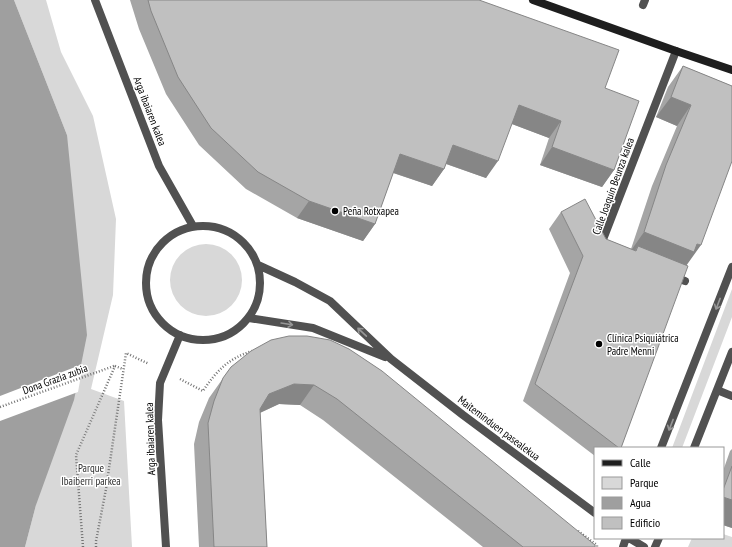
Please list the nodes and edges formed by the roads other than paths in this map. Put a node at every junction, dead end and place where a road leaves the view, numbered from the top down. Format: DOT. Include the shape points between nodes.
graph roads {
  1 [pos="95,0"];
  2 [pos="533,0"];
  3 [pos="676,52"];
  4 [pos="732,70"];
  5 [pos="193,226"];
  6 [pos="615,252"];
  7 [pos="258,265"];
  8 [pos="732,267"];
  9 [pos="664,272"];
  10 [pos="685,281"];
  11 [pos="249,318"];
  12 [pos="180,335"];
  13 [pos="732,352"];
  14 [pos="391,359"];
  15 [pos="717,390"];
  16 [pos="732,396"];
  17 [pos="662,447"];
  18 [pos="694,447"];
  19 [pos="594,512"];
  20 [pos="631,539"];
  21 [pos="166,547"];
  22 [pos="644,547"];
  1 -- 5 [label="street, Arga ibaiaren kalea" via="159,166"];
  2 -- 3 [label="main road"];
  3 -- 4 [label="main road"];
  3 -- 6 [label="street, Calle Joaquín Beunza kalea" via="602,242"];
  5 -- 7 [label="street" via="210,226 226,230 251,251"];
  5 -- 12 [label="street" via="176,232 161,243 151,258 146,276 147,294 153,311 165,325"];
  7 -- 11 [label="street" via="260,284 257,302"];
  14 -- 7 [label="street, Maiteminduen pasealekua, one-way" via="330,302"];
  8 -- 17 [label="street, one-way"];
  9 -- 10 [label="street"];
  11 -- 12 [label="street" via="235,330 218,338 199,340"];
  11 -- 14 [label="street, Maiteminduen pasealekua, one-way" via="313,328"];
  12 -- 21 [label="street, Arga ibaiaren kalea" via="160,383 158,420"];
  13 -- 15 [label="street"];
  14 -- 19 [label="street, Maiteminduen pasealekua"];
  15 -- 16 [label="street"];
  15 -- 18 [label="street"];
  20 -- 22 [label="street"];
}
